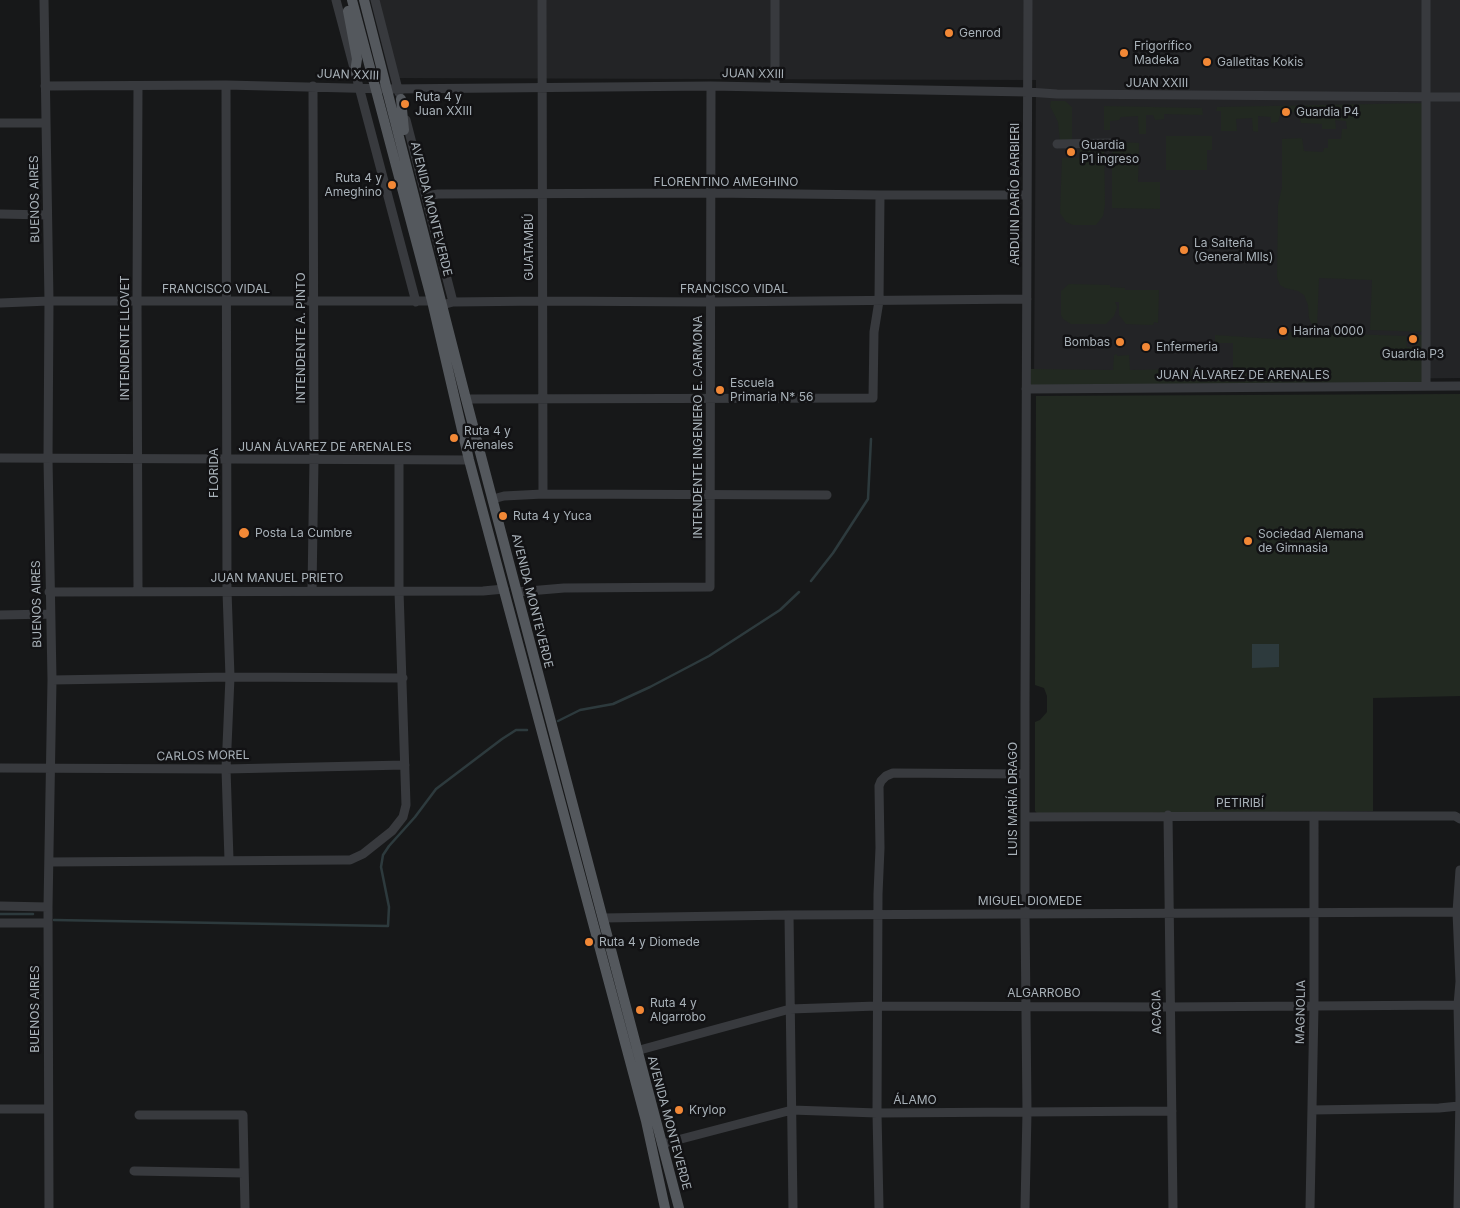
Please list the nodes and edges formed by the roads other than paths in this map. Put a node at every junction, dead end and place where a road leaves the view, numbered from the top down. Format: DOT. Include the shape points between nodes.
graph roads {
  1 [pos="44,0"];
  2 [pos="336,0"];
  3 [pos="346,0"];
  4 [pos="352,0"];
  5 [pos="364,0"];
  6 [pos="375,0"];
  7 [pos="542,0"];
  8 [pos="775,0"];
  9 [pos="1028,0"];
  10 [pos="1426,0"];
  11 [pos="355,72"];
  12 [pos="226,85"];
  13 [pos="45,86"];
  14 [pos="138,86"];
  15 [pos="313,86"];
  16 [pos="543,86"];
  17 [pos="711,86"];
  18 [pos="359,87"];
  19 [pos="775,87"];
  20 [pos="375,88"];
  21 [pos="396,92"];
  22 [pos="1028,92"];
  23 [pos="1426,97"];
  24 [pos="1460,97"];
  25 [pos="46,122"];
  26 [pos="0,123"];
  27 [pos="1113,143"];
  28 [pos="1056,144"];
  29 [pos="410,180"];
  30 [pos="711,193"];
  31 [pos="542,194"];
  32 [pos="1027,194"];
  33 [pos="880,195"];
  34 [pos="426,196"];
  35 [pos="0,214"];
  36 [pos="47,215"];
  37 [pos="1026,299"];
  38 [pos="49,301"];
  39 [pos="137,301"];
  40 [pos="226,301"];
  41 [pos="313,301"];
  42 [pos="432,301"];
  43 [pos="542,301"];
  44 [pos="879,301"];
  45 [pos="416,302"];
  46 [pos="453,302"];
  47 [pos="710,302"];
  48 [pos="0,303"];
  49 [pos="442,304"];
  50 [pos="1426,386"];
  51 [pos="1460,386"];
  52 [pos="1026,389"];
  53 [pos="710,397"];
  54 [pos="466,399"];
  55 [pos="543,399"];
  56 [pos="0,458"];
  57 [pos="139,458"];
  58 [pos="48,459"];
  59 [pos="226,459"];
  60 [pos="314,459"];
  61 [pos="399,460"];
  62 [pos="469,460"];
  63 [pos="542,494"];
  64 [pos="710,495"];
  65 [pos="827,495"];
  66 [pos="493,499"];
  67 [pos="504,589"];
  68 [pos="138,590"];
  69 [pos="312,590"];
  70 [pos="399,590"];
  71 [pos="227,591"];
  72 [pos="49,592"];
  73 [pos="516,592"];
  74 [pos="50,614"];
  75 [pos="0,615"];
  76 [pos="230,677"];
  77 [pos="403,678"];
  78 [pos="52,680"];
  79 [pos="405,766"];
  80 [pos="0,768"];
  81 [pos="50,768"];
  82 [pos="226,769"];
  83 [pos="1025,774"];
  84 [pos="1168,816"];
  85 [pos="1314,816"];
  86 [pos="1025,817"];
  87 [pos="1457,818"];
  88 [pos="229,860"];
  89 [pos="49,862"];
  90 [pos="1460,870"];
  91 [pos="0,906"];
  92 [pos="48,907"];
  93 [pos="1169,912"];
  94 [pos="1313,912"];
  95 [pos="1457,912"];
  96 [pos="789,914"];
  97 [pos="878,914"];
  98 [pos="1025,914"];
  99 [pos="603,918"];
  100 [pos="0,923"];
  101 [pos="48,923"];
  102 [pos="1460,981"];
  103 [pos="1026,1005"];
  104 [pos="1458,1005"];
  105 [pos="877,1006"];
  106 [pos="1314,1006"];
  107 [pos="1169,1007"];
  108 [pos="790,1009"];
  109 [pos="636,1051"];
  110 [pos="1460,1097"];
  111 [pos="1460,1106"];
  112 [pos="0,1109"];
  113 [pos="48,1109"];
  114 [pos="792,1110"];
  115 [pos="1312,1110"];
  116 [pos="1172,1111"];
  117 [pos="1027,1112"];
  118 [pos="877,1113"];
  119 [pos="139,1115"];
  120 [pos="662,1144"];
  121 [pos="134,1171"];
  122 [pos="244,1173"];
  123 [pos="49,1208"];
  124 [pos="245,1208"];
  125 [pos="665,1208"];
  126 [pos="679,1208"];
  127 [pos="793,1208"];
  128 [pos="879,1208"];
  129 [pos="1025,1208"];
  130 [pos="1173,1208"];
  131 [pos="1310,1208"];
  132 [pos="1458,1208"];
  1 -- 13 [label="street, BUENOS AIRES"];
  2 -- 11 [label="street"];
  3 -- 11 [label="main road" via="357,58"];
  4 -- 20 [label="main road, AVENIDA MONTEVERDE"];
  5 -- 21 [label="main road, AVENIDA MONTEVERDE"];
  6 -- 21 [label="street"];
  7 -- 16 [label="street, GUATAMBÚ"];
  8 -- 19 [label="street"];
  9 -- 22 [label="street, ARDUIN DARÍO BARBIERI"];
  10 -- 23 [label="street"];
  11 -- 18 [label="street"];
  12 -- 14 [label="street, JUAN XXIII"];
  12 -- 15 [label="street, JUAN XXIII"];
  12 -- 40 [label="street, FLORIDA"];
  13 -- 14 [label="street, JUAN XXIII"];
  13 -- 25 [label="street, BUENOS AIRES"];
  14 -- 39 [label="street, INTENDENTE LLOVET"];
  15 -- 18 [label="street, JUAN XXIII"];
  15 -- 41 [label="street, INTENDENTE A. PINTO"];
  16 -- 17 [label="street, JUAN XXIII"];
  16 -- 21 [label="street, JUAN XXIII"];
  16 -- 31 [label="street, GUATAMBÚ"];
  17 -- 19 [label="street, JUAN XXIII"];
  17 -- 30 [label="street, INTENDENTE INGENIERO E. CARMONA"];
  18 -- 20 [label="street, JUAN XXIII"];
  18 -- 45 [label="street"];
  19 -- 22 [label="street, JUAN XXIII"];
  20 -- 21 [label="street, JUAN XXIII"];
  20 -- 42 [label="main road, AVENIDA MONTEVERDE"];
  21 -- 29 [label="main road, AVENIDA MONTEVERDE"];
  21 -- 29 [label="main road" via="412,169"];
  21 -- 34 [label="street"];
  22 -- 23 [label="street, JUAN XXIII"];
  22 -- 32 [label="street, ARDUIN DARÍO BARBIERI"];
  23 -- 24 [label="street, JUAN XXIII"];
  23 -- 50 [label="street"];
  25 -- 26 [label="street"];
  25 -- 36 [label="street, BUENOS AIRES"];
  27 -- 28 [label="street"];
  29 -- 49 [label="main road, AVENIDA MONTEVERDE"];
  30 -- 31 [label="street, FLORENTINO AMEGHINO"];
  30 -- 33 [label="street, FLORENTINO AMEGHINO"];
  30 -- 47 [label="street, INTENDENTE INGENIERO E. CARMONA"];
  31 -- 34 [label="street, FLORENTINO AMEGHINO"];
  31 -- 43 [label="street, GUATAMBÚ"];
  32 -- 33 [label="street, FLORENTINO AMEGHINO"];
  32 -- 37 [label="street, ARDUIN DARÍO BARBIERI"];
  33 -- 44 [label="street"];
  34 -- 46 [label="street"];
  35 -- 36 [label="street"];
  36 -- 38 [label="street, BUENOS AIRES"];
  37 -- 44 [label="street, FRANCISCO VIDAL"];
  37 -- 52 [label="street, ARDUIN DARÍO BARBIERI"];
  38 -- 39 [label="street, FRANCISCO VIDAL"];
  38 -- 48 [label="street, FRANCISCO VIDAL"];
  38 -- 58 [label="street, BUENOS AIRES"];
  39 -- 40 [label="street, FRANCISCO VIDAL"];
  39 -- 57 [label="street, INTENDENTE LLOVET"];
  40 -- 41 [label="street, FRANCISCO VIDAL"];
  40 -- 59 [label="street, FLORIDA"];
  41 -- 45 [label="street, FRANCISCO VIDAL"];
  41 -- 60 [label="street, INTENDENTE A. PINTO"];
  42 -- 45 [label="street, FRANCISCO VIDAL"];
  42 -- 62 [label="main road, AVENIDA MONTEVERDE"];
  43 -- 46 [label="street, FRANCISCO VIDAL"];
  43 -- 47 [label="street, FRANCISCO VIDAL"];
  43 -- 55 [label="street, GUATAMBÚ"];
  44 -- 47 [label="street, FRANCISCO VIDAL"];
  44 -- 53 [label="street" via="874,332 873,398"];
  46 -- 49 [label="street, FRANCISCO VIDAL"];
  47 -- 53 [label="street, INTENDENTE INGENIERO E. CARMONA"];
  49 -- 54 [label="main road, AVENIDA MONTEVERDE"];
  50 -- 51 [label="street, JUAN ÁLVAREZ DE ARENALES"];
  50 -- 52 [label="street, JUAN ÁLVAREZ DE ARENALES"];
  52 -- 83 [label="street, LUIS MARÍA DRAGO"];
  53 -- 55 [label="street"];
  53 -- 64 [label="street, INTENDENTE INGENIERO E. CARMONA"];
  54 -- 55 [label="street"];
  54 -- 66 [label="main road, AVENIDA MONTEVERDE"];
  55 -- 63 [label="street, GUATAMBÚ"];
  56 -- 58 [label="street, JUAN ÁLVAREZ DE ARENALES"];
  57 -- 58 [label="street, JUAN ÁLVAREZ DE ARENALES"];
  57 -- 59 [label="street, JUAN ÁLVAREZ DE ARENALES"];
  57 -- 68 [label="street, INTENDENTE LLOVET"];
  58 -- 72 [label="street, BUENOS AIRES"];
  59 -- 60 [label="street, JUAN ÁLVAREZ DE ARENALES"];
  59 -- 71 [label="street, FLORIDA"];
  60 -- 61 [label="street, JUAN ÁLVAREZ DE ARENALES"];
  60 -- 69 [label="street, INTENDENTE A. PINTO"];
  61 -- 62 [label="street, JUAN ÁLVAREZ DE ARENALES"];
  61 -- 70 [label="street"];
  62 -- 67 [label="main road, AVENIDA MONTEVERDE"];
  63 -- 64 [label="street"];
  63 -- 66 [label="street"];
  64 -- 65 [label="street"];
  64 -- 73 [label="street, INTENDENTE INGENIERO E. CARMONA" via="710,587 564,588"];
  66 -- 73 [label="main road, AVENIDA MONTEVERDE"];
  67 -- 70 [label="street, JUAN MANUEL PRIETO"];
  67 -- 125 [label="main road, AVENIDA MONTEVERDE" via="646,1121"];
  68 -- 71 [label="street, JUAN MANUEL PRIETO"];
  68 -- 72 [label="street, JUAN MANUEL PRIETO"];
  69 -- 70 [label="street, JUAN MANUEL PRIETO"];
  69 -- 71 [label="street, JUAN MANUEL PRIETO"];
  70 -- 77 [label="street"];
  71 -- 76 [label="street, FLORIDA"];
  72 -- 74 [label="street, BUENOS AIRES"];
  73 -- 99 [label="main road, AVENIDA MONTEVERDE"];
  74 -- 75 [label="street"];
  74 -- 78 [label="street, BUENOS AIRES"];
  76 -- 77 [label="street"];
  76 -- 78 [label="street"];
  76 -- 82 [label="street, FLORIDA"];
  77 -- 79 [label="street"];
  78 -- 81 [label="street, BUENOS AIRES"];
  79 -- 82 [label="street, CARLOS MOREL"];
  79 -- 88 [label="street" via="406,805 403,817 392,831 363,854 350,860"];
  80 -- 81 [label="street, CARLOS MOREL"];
  81 -- 82 [label="street, CARLOS MOREL"];
  81 -- 89 [label="street, BUENOS AIRES"];
  82 -- 88 [label="street, FLORIDA"];
  83 -- 86 [label="street, LUIS MARÍA DRAGO"];
  83 -- 97 [label="street" via="893,773 886,776 879,786"];
  84 -- 85 [label="street, PETIRIBÍ"];
  84 -- 86 [label="street, PETIRIBÍ"];
  84 -- 93 [label="street, ACACIA"];
  85 -- 87 [label="street, PETIRIBÍ"];
  85 -- 94 [label="street, MAGNOLIA"];
  86 -- 98 [label="street, LUIS MARÍA DRAGO"];
  88 -- 89 [label="street"];
  89 -- 92 [label="street, BUENOS AIRES"];
  90 -- 95 [label="street"];
  91 -- 92 [label="street"];
  92 -- 101 [label="street, BUENOS AIRES"];
  93 -- 94 [label="street, MIGUEL DIOMEDE"];
  93 -- 98 [label="street, MIGUEL DIOMEDE"];
  93 -- 107 [label="street, ACACIA"];
  94 -- 95 [label="street, MIGUEL DIOMEDE"];
  94 -- 106 [label="street, MAGNOLIA"];
  95 -- 102 [label="street"];
  96 -- 97 [label="street, MIGUEL DIOMEDE"];
  96 -- 99 [label="street, MIGUEL DIOMEDE"];
  96 -- 108 [label="street"];
  97 -- 98 [label="street, MIGUEL DIOMEDE"];
  97 -- 105 [label="street"];
  98 -- 103 [label="street, LUIS MARÍA DRAGO"];
  99 -- 109 [label="main road, AVENIDA MONTEVERDE"];
  100 -- 101 [label="street"];
  101 -- 113 [label="street, BUENOS AIRES"];
  102 -- 104 [label="street"];
  103 -- 105 [label="street, ALGARROBO"];
  103 -- 107 [label="street, ALGARROBO"];
  103 -- 117 [label="street, LUIS MARÍA DRAGO"];
  104 -- 106 [label="street, ALGARROBO"];
  104 -- 110 [label="street"];
  105 -- 108 [label="street, ALGARROBO"];
  105 -- 118 [label="street"];
  106 -- 107 [label="street, ALGARROBO"];
  106 -- 115 [label="street, MAGNOLIA"];
  107 -- 116 [label="street, ACACIA"];
  108 -- 109 [label="street, ALGARROBO"];
  108 -- 114 [label="street"];
  109 -- 120 [label="main road, AVENIDA MONTEVERDE"];
  110 -- 111 [label="street"];
  111 -- 115 [label="street"];
  111 -- 132 [label="street"];
  112 -- 113 [label="street"];
  113 -- 123 [label="street, BUENOS AIRES"];
  114 -- 118 [label="street, ÁLAMO"];
  114 -- 120 [label="street, ÁLAMO"];
  114 -- 127 [label="street"];
  115 -- 131 [label="street, MAGNOLIA"];
  116 -- 117 [label="street, ÁLAMO"];
  116 -- 130 [label="street, ACACIA"];
  117 -- 118 [label="street, ÁLAMO"];
  117 -- 129 [label="street, LUIS MARÍA DRAGO"];
  118 -- 128 [label="street"];
  119 -- 122 [label="street" via="243,1115"];
  120 -- 126 [label="main road, AVENIDA MONTEVERDE"];
  121 -- 122 [label="street"];
  122 -- 124 [label="street"];
}
